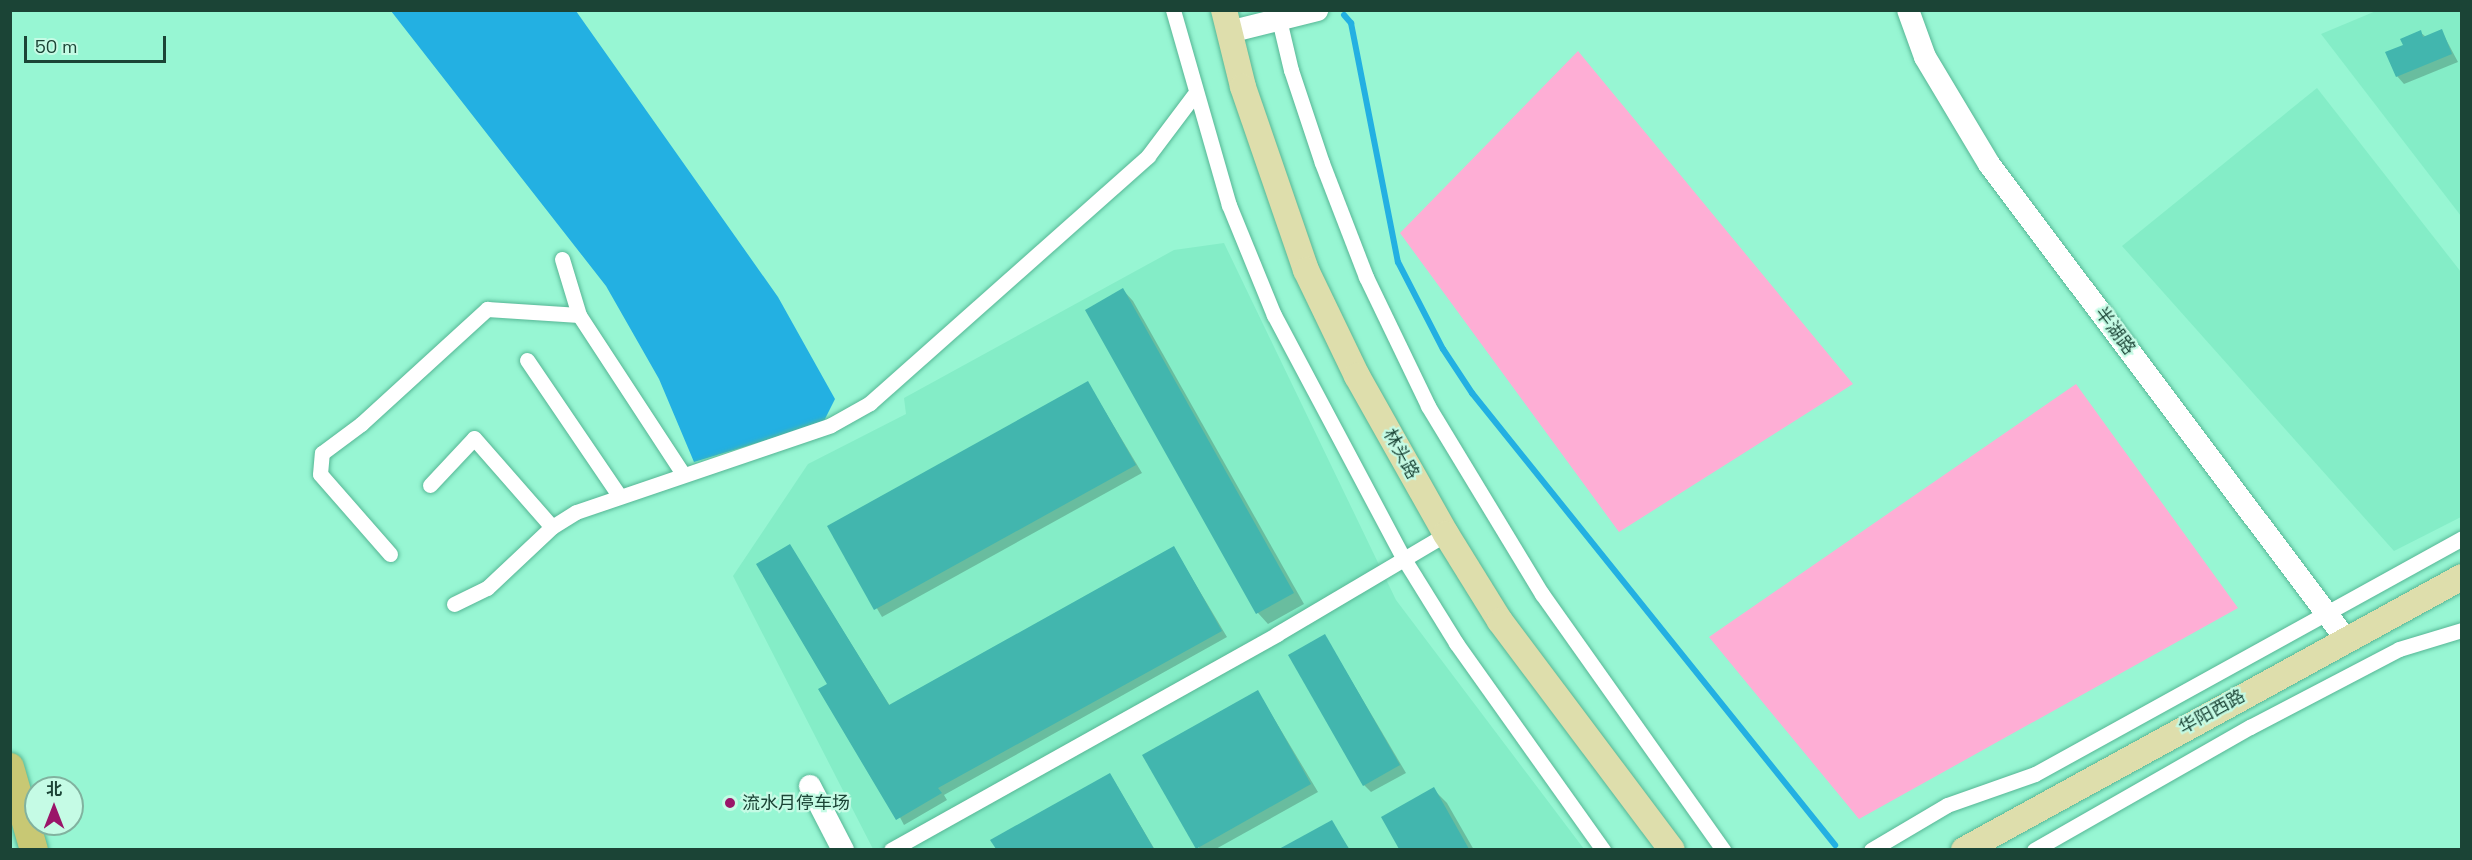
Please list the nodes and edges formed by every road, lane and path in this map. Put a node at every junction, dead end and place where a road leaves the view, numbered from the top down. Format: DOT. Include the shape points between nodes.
graph roads {
  1 [pos="1173,10"];
  2 [pos="1317,10"];
  3 [pos="1908,10"];
  4 [pos="1279,15"];
  5 [pos="1226,21"];
  6 [pos="1194,95"];
  7 [pos="562,259"];
  8 [pos="579,315"];
  9 [pos="527,360"];
  10 [pos="683,474"];
  11 [pos="430,485"];
  12 [pos="618,494"];
  13 [pos="552,527"];
  14 [pos="1446,534"];
  15 [pos="2462,537"];
  16 [pos="390,554"];
  17 [pos="1404,559"];
  18 [pos="2462,577"];
  19 [pos="454,604"];
  20 [pos="2325,611"];
  21 [pos="2462,630"];
  22 [pos="2345,638"];
  23 [pos="10,767"];
  24 [pos="810,786"];
  25 [pos="34,849"];
  26 [pos="843,849"];
  27 [pos="891,849"];
  28 [pos="1603,849"];
  29 [pos="1672,849"];
  30 [pos="1722,849"];
  31 [pos="1871,849"];
  32 [pos="1964,849"];
  33 [pos="2034,849"];
  1 -- 6 [label="street"];
  2 -- 4 [label="street"];
  3 -- 20 [label="street, 半湖路" via="1925,57 1989,164"];
  4 -- 5 [label="street"];
  4 -- 30 [label="street" via="1322,163 1366,277 1428,406 1542,594"];
  5 -- 14 [label="main road, 林头路" via="1243,87 1306,270 1357,376"];
  6 -- 10 [label="street" via="1148,156 870,402 831,425"];
  6 -- 17 [label="street" via="1228,205 1274,315"];
  7 -- 8 [label="street"];
  8 -- 10 [label="street"];
  8 -- 16 [label="street" via="487,309 360,424 322,453 320,474"];
  9 -- 12 [label="street"];
  10 -- 12 [label="street"];
  11 -- 13 [label="street" via="474,438"];
  12 -- 13 [label="street"];
  13 -- 19 [label="street" via="487,588"];
  14 -- 17 [label="street"];
  14 -- 29 [label="main road, 林头路" via="1500,621"];
  15 -- 20 [label="street"];
  17 -- 27 [label="street"];
  17 -- 28 [label="street" via="1456,643"];
  18 -- 22 [label="main road, 华阳西路"];
  20 -- 22 [label="street, 半湖路"];
  20 -- 31 [label="street" via="2036,774 1947,805"];
  21 -- 33 [label="street" via="2389,654"];
  22 -- 32 [label="main road, 华阳西路"];
  23 -- 25 [label="highway"];
  24 -- 26 [label="street"];
}
